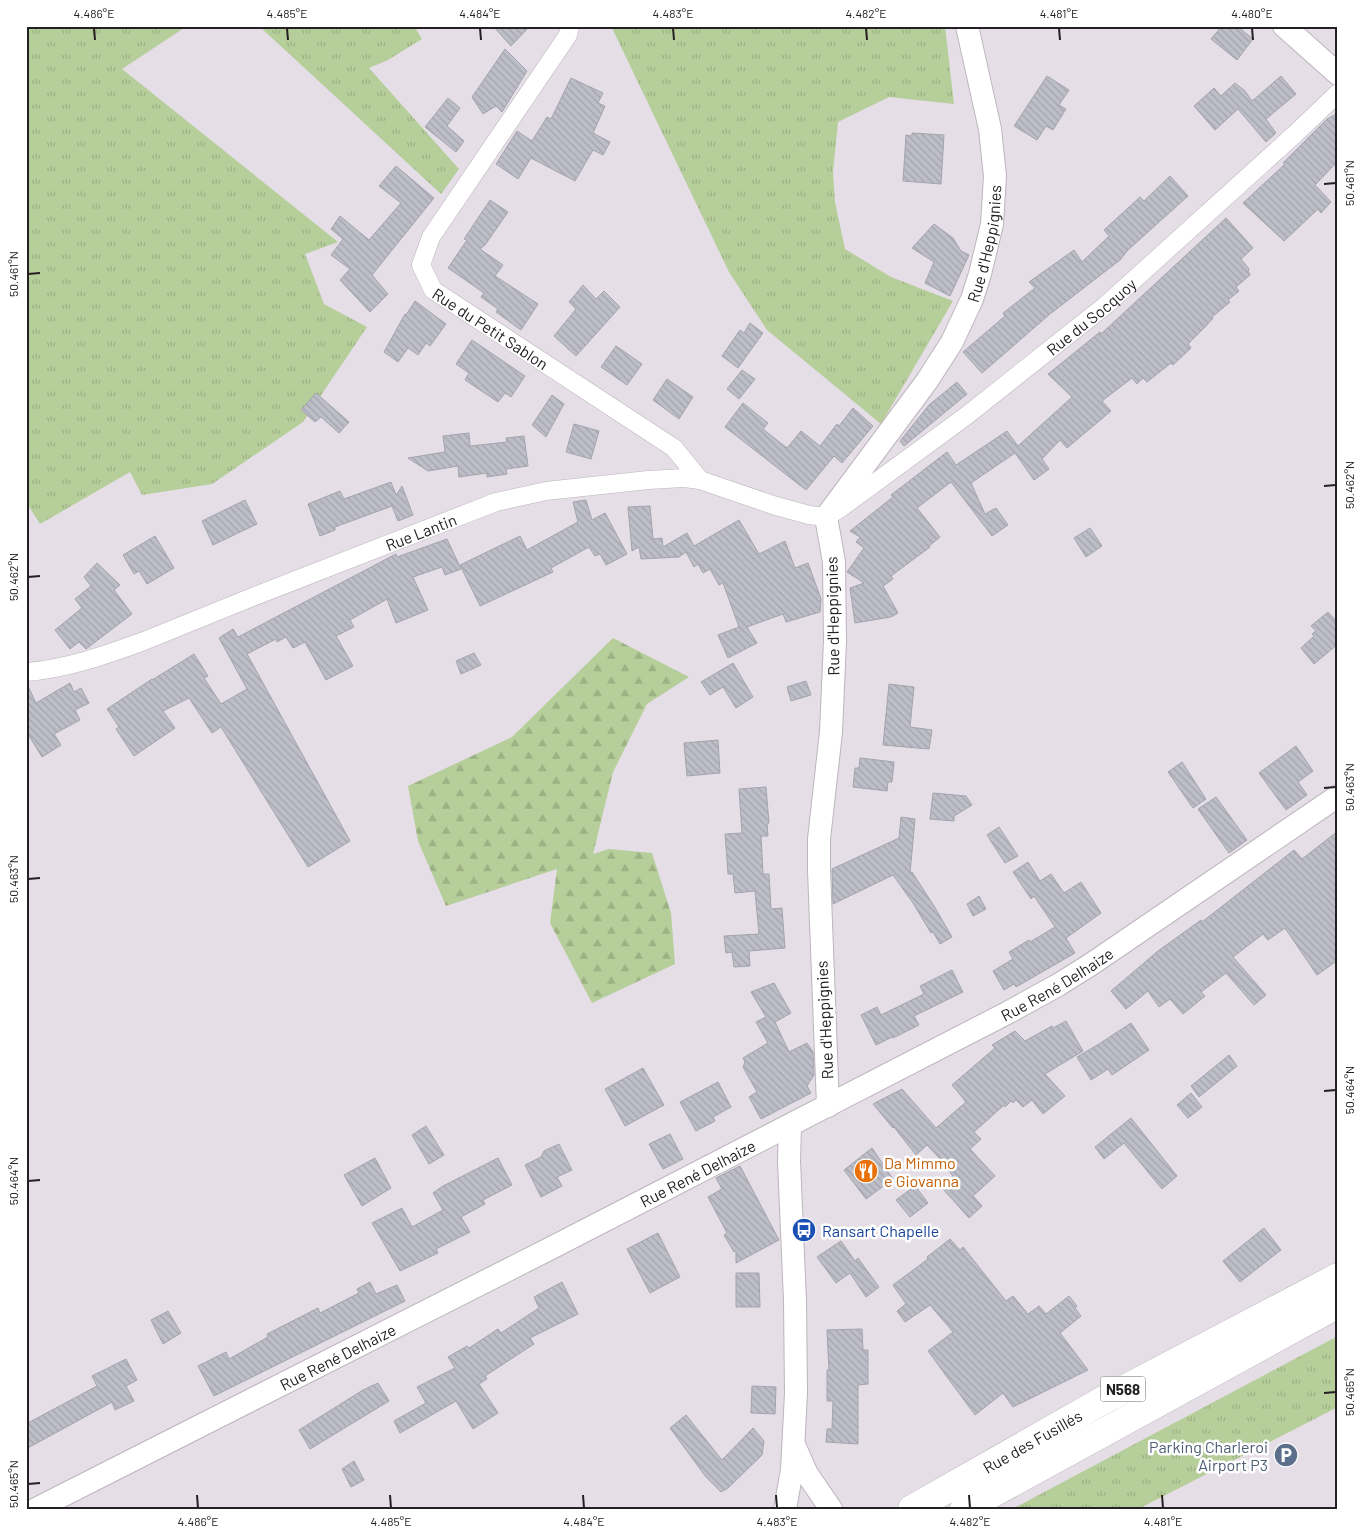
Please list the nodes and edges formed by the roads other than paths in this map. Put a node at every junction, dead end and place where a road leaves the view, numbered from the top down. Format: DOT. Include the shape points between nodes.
graph roads {
  1 [pos="570,26"];
  2 [pos="967,26"];
  3 [pos="1284,26"];
  4 [pos="1338,74"];
  5 [pos="1338,93"];
  6 [pos="700,480"];
  7 [pos="826,517"];
  8 [pos="26,672"];
  9 [pos="1338,796"];
  10 [pos="828,1106"];
  11 [pos="790,1126"];
  12 [pos="1338,1276"];
  13 [pos="1338,1304"];
  14 [pos="792,1442"];
  15 [pos="36,1509"];
  16 [pos="785,1509"];
  17 [pos="831,1509"];
  18 [pos="912,1509"];
  19 [pos="964,1509"];
  1 -- 6 [label="street, Rue du Petit Sablon" via="568,34 431,237 421,264 432,290 674,448"];
  2 -- 7 [label="street, Rue d'Heppignies" via="990,129 995,176 992,224 980,274 952,342"];
  3 -- 4 [label="street"];
  5 -- 7 [label="street, Rue du Socquoy" via="1106,305 966,416"];
  6 -- 7 [label="street, Rue Lantin" via="776,506"];
  6 -- 8 [label="street, Rue Lantin" via="684,478 597,485 546,491 496,502 134,645 80,663"];
  7 -- 10 [label="street, Rue d'Heppignies" via="834,562 835,641 831,732 819,839"];
  9 -- 10 [label="street, Rue René Delhaize" via="1058,985"];
  10 -- 11 [label="street, Rue René Delhaize"];
  11 -- 14 [label="street" via="796,1349"];
  11 -- 15 [label="street, Rue René Delhaize"];
  12 -- 18 [label="highway, Rue des Fusillés / N568" via="1102,1401"];
  13 -- 19 [label="highway, Rue des Fusillés / N568"];
  14 -- 16 [label="street" via="792,1470"];
  14 -- 17 [label="street" via="807,1474"];
}
